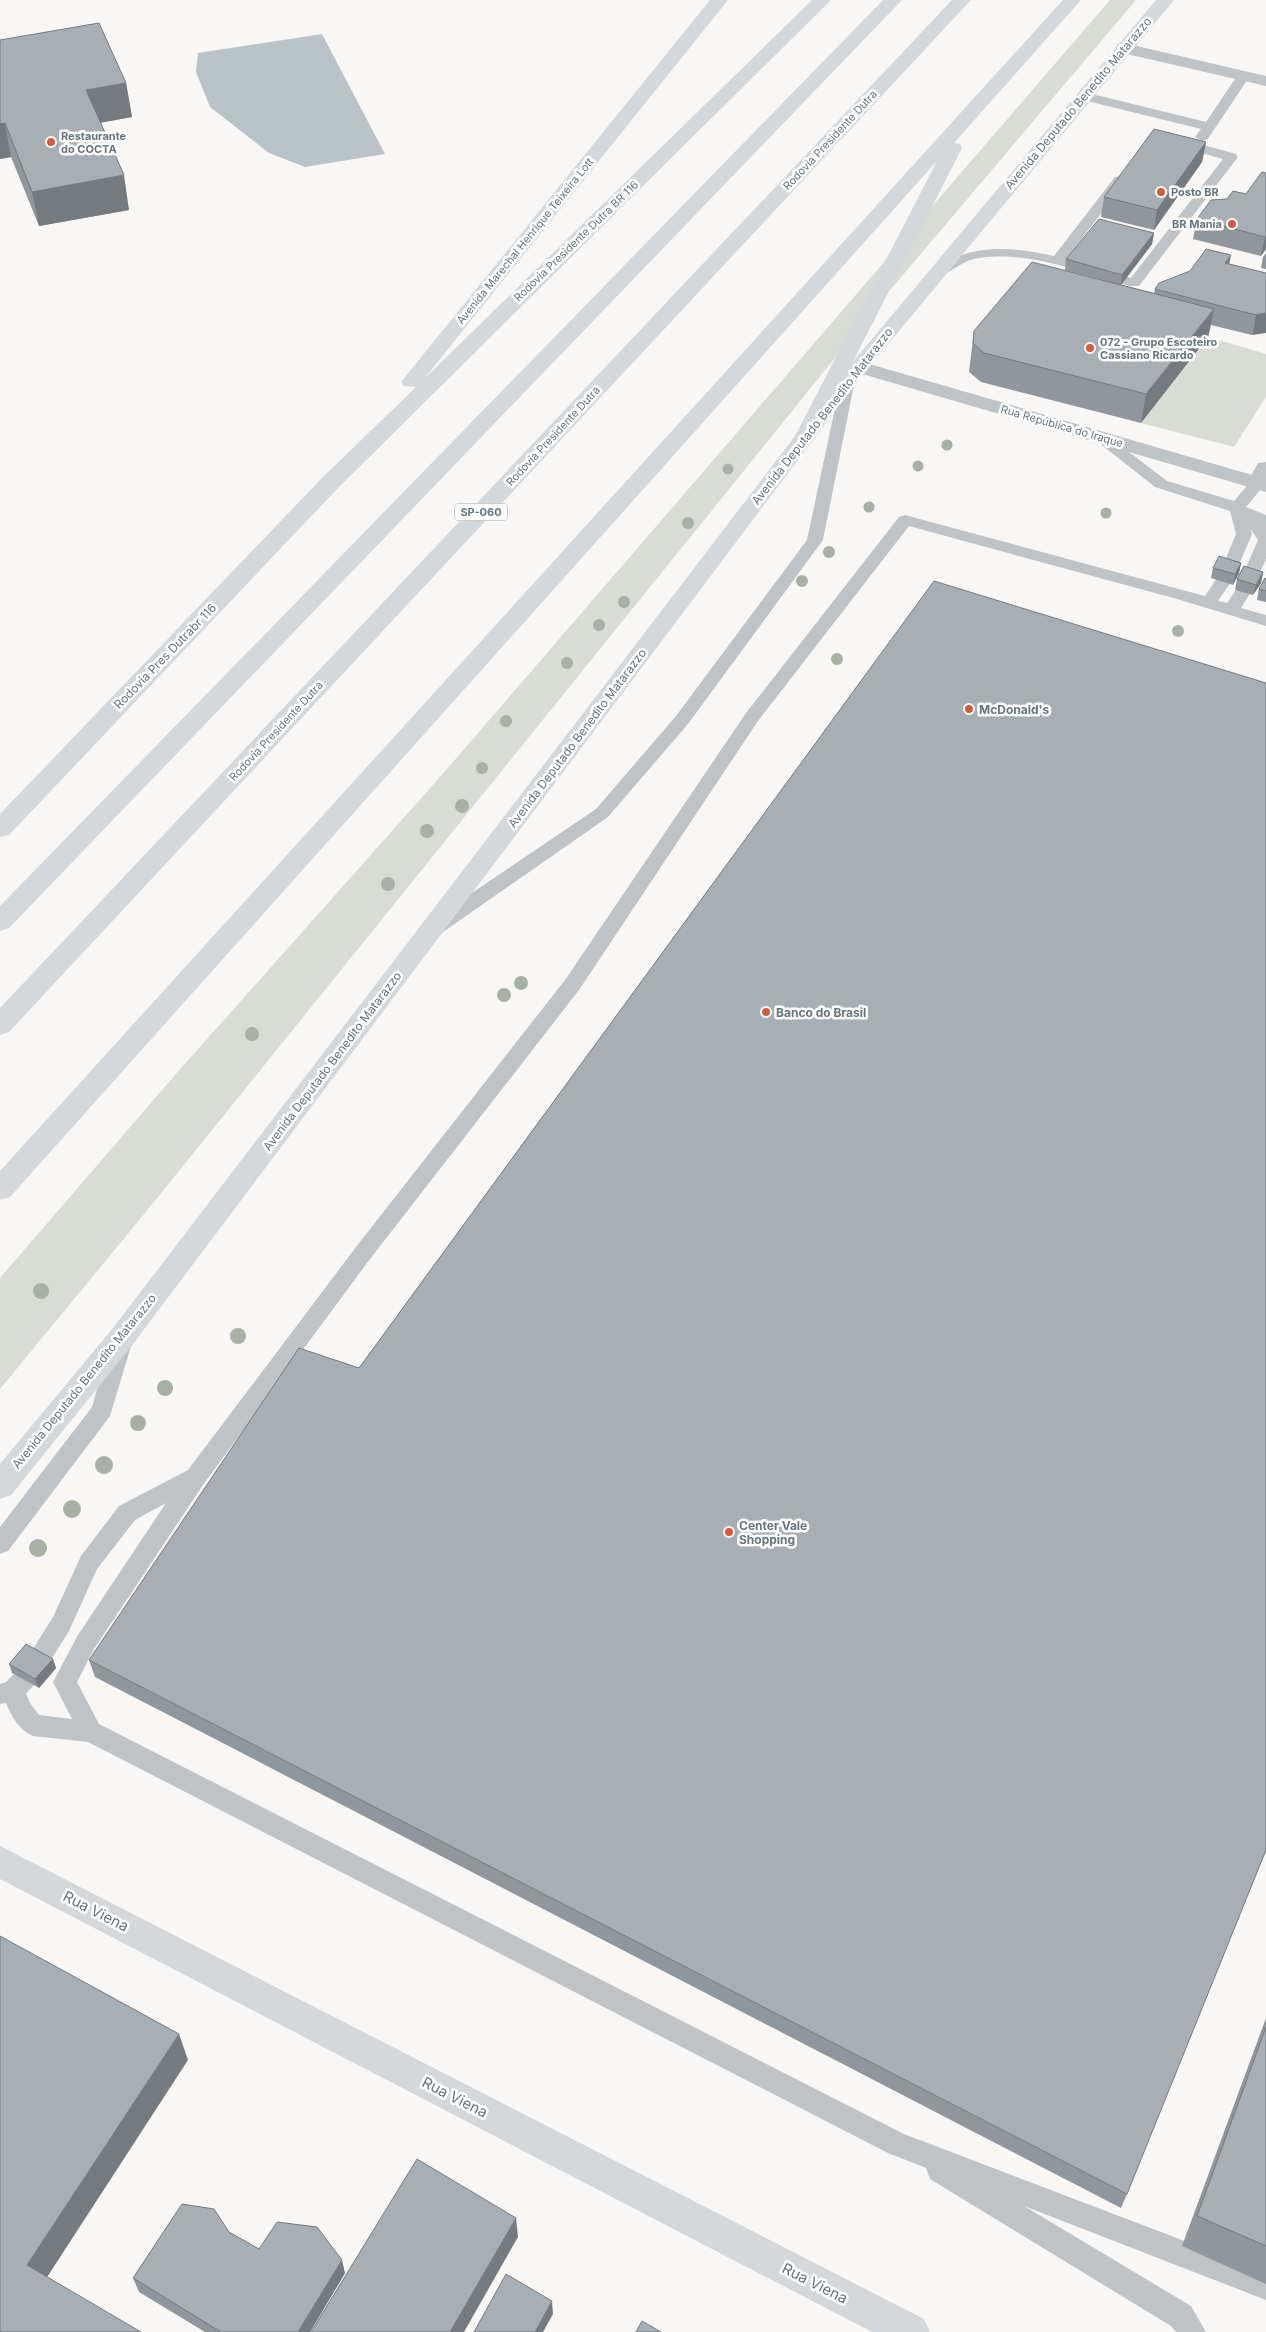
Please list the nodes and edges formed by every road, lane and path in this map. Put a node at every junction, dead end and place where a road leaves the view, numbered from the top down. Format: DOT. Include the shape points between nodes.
graph roads {
  1 [pos="719,0"];
  2 [pos="822,0"];
  3 [pos="893,0"];
  4 [pos="962,0"];
  5 [pos="1072,0"];
  6 [pos="1165,0"];
  7 [pos="1124,48"];
  8 [pos="1244,76"];
  9 [pos="1266,81"];
  10 [pos="1084,96"];
  11 [pos="971,114"];
  12 [pos="1209,127"];
  13 [pos="1162,138"];
  14 [pos="1195,146"];
  15 [pos="1130,167"];
  16 [pos="1057,262"];
  17 [pos="936,273"];
  18 [pos="854,374"];
  19 [pos="805,438"];
  20 [pos="1104,438"];
  21 [pos="1263,479"];
  22 [pos="330,483"];
  23 [pos="1237,508"];
  24 [pos="1266,521"];
  25 [pos="1266,541"];
  26 [pos="1209,602"];
  27 [pos="1266,602"];
  28 [pos="1232,609"];
  29 [pos="1261,619"];
  30 [pos="0,829"];
  31 [pos="0,922"];
  32 [pos="431,930"];
  33 [pos="0,1024"];
  34 [pos="0,1189"];
  35 [pos="123,1336"];
  36 [pos="198,1475"];
  37 [pos="0,1486"];
  38 [pos="0,1544"];
  39 [pos="7,1693"];
  40 [pos="91,1732"];
  41 [pos="0,1862"];
  42 [pos="897,2144"];
  43 [pos="1266,2286"];
  44 [pos="911,2332"];
  45 [pos="1192,2332"];
  1 -- 22 [label="main road, Avenida Marechal Henrique Teixeira Lott"];
  2 -- 22 [label="main road, Rodovia Presidente Dutra BR 116"];
  3 -- 31 [label="main road"];
  4 -- 33 [label="main road, Rodovia Presidente Dutra / SP-060"];
  5 -- 11 [label="main road"];
  6 -- 7 [label="main road, Avenida Deputado Benedito Matarazzo"];
  7 -- 8 [label="street"];
  7 -- 10 [label="main road, Avenida Deputado Benedito Matarazzo"];
  8 -- 9 [label="street"];
  8 -- 12 [label="lane"];
  10 -- 12 [label="lane"];
  10 -- 17 [label="main road, Avenida Deputado Benedito Matarazzo"];
  11 -- 19 [label="main road"];
  11 -- 34 [label="main road"];
  12 -- 14 [label="lane"];
  13 -- 14 [label="lane"];
  14 -- 16 [label="lane" via="1231,157 1134,283"];
  15 -- 16 [label="lane"];
  16 -- 17 [label="lane" via="1002,252 970,256"];
  17 -- 18 [label="main road, Avenida Deputado Benedito Matarazzo"];
  18 -- 19 [label="main road, Avenida Deputado Benedito Matarazzo"];
  18 -- 20 [label="street, Rua República do Iraque"];
  18 -- 32 [label="lane" via="815,540 682,720 602,813"];
  19 -- 32 [label="main road, Avenida Deputado Benedito Matarazzo"];
  20 -- 21 [label="street, Rua República do Iraque"];
  20 -- 23 [label="lane" via="1161,484"];
  21 -- 23 [label="lane"];
  22 -- 30 [label="main road, Rodovia Pres Dutrabr 116"];
  23 -- 24 [label="lane"];
  23 -- 25 [label="lane" via="1261,529"];
  23 -- 26 [label="lane" via="1244,534 1226,576"];
  25 -- 28 [label="lane"];
  26 -- 28 [label="lane"];
  26 -- 36 [label="lane" via="905,520 752,717 572,985 363,1253"];
  27 -- 29 [label="lane"];
  28 -- 29 [label="lane"];
  32 -- 35 [label="main road, Avenida Deputado Benedito Matarazzo"];
  35 -- 37 [label="main road, Avenida Deputado Benedito Matarazzo"];
  35 -- 38 [label="lane" via="102,1410"];
  36 -- 39 [label="lane" via="127,1513 89,1563 61,1624 31,1672"];
  36 -- 40 [label="lane" via="86,1642 65,1682"];
  39 -- 40 [label="lane" via="33,1725"];
  40 -- 42 [label="lane"];
  41 -- 44 [label="main road, Rua Viena"];
  42 -- 43 [label="lane"];
  42 -- 45 [label="lane" via="1181,2316"];
}
